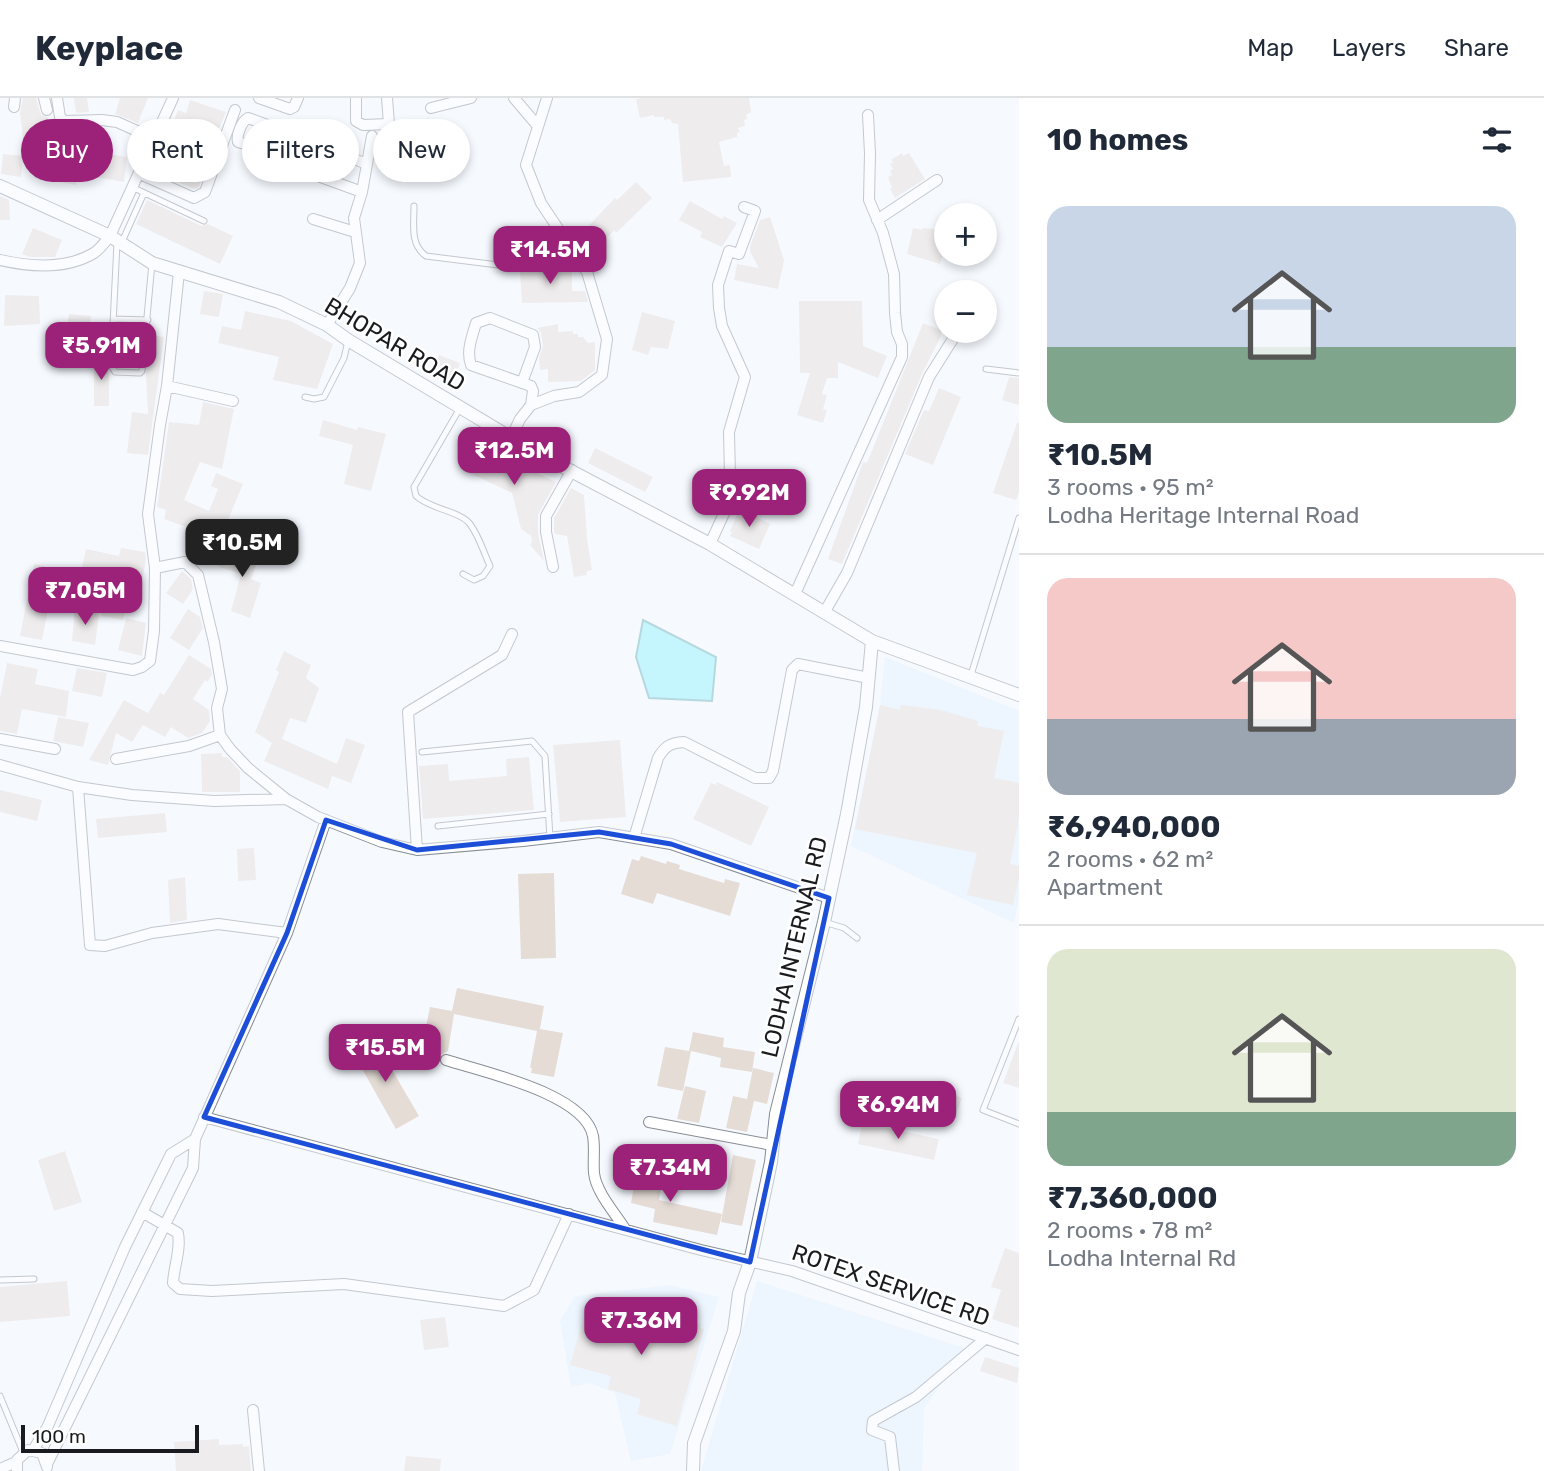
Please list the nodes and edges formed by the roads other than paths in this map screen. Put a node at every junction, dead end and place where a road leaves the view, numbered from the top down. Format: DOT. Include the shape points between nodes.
graph roads {
  1 [pos="57,98"];
  2 [pos="173,98"];
  3 [pos="259,98"];
  4 [pos="298,98"];
  5 [pos="356,98"];
  6 [pos="387,98"];
  7 [pos="471,98"];
  8 [pos="514,98"];
  9 [pos="547,98"];
  10 [pos="432,108"];
  11 [pos="235,110"];
  12 [pos="868,115"];
  13 [pos="164,119"];
  14 [pos="537,125"];
  15 [pos="127,126"];
  16 [pos="372,136"];
  17 [pos="228,143"];
  18 [pos="359,161"];
  19 [pos="367,164"];
  20 [pos="937,180"];
  21 [pos="140,182"];
  22 [pos="158,182"];
  23 [pos="209,182"];
  24 [pos="334,182"];
  25 [pos="0,186"];
  26 [pos="139,191"];
  27 [pos="362,192"];
  28 [pos="414,206"];
  29 [pos="744,207"];
  30 [pos="313,219"];
  31 [pos="877,220"];
  32 [pos="204,221"];
  33 [pos="355,232"];
  34 [pos="116,240"];
  35 [pos="572,251"];
  36 [pos="0,260"];
  37 [pos="152,263"];
  38 [pos="179,272"];
  39 [pos="114,319"];
  40 [pos="148,320"];
  41 [pos="327,325"];
  42 [pos="348,340"];
  43 [pos="950,343"];
  44 [pos="986,369"];
  45 [pos="1019,373"];
  46 [pos="522,383"];
  47 [pos="167,386"];
  48 [pos="305,397"];
  49 [pos="233,401"];
  50 [pos="531,405"];
  51 [pos="460,408"];
  52 [pos="511,438"];
  53 [pos="572,470"];
  54 [pos="1019,518"];
  55 [pos="710,544"];
  56 [pos="553,567"];
  57 [pos="155,568"];
  58 [pos="463,574"];
  59 [pos="795,594"];
  60 [pos="824,613"];
  61 [pos="512,634"];
  62 [pos="872,641"];
  63 [pos="0,646"];
  64 [pos="971,676"];
  65 [pos="869,678"];
  66 [pos="1019,695"];
  67 [pos="220,734"];
  68 [pos="0,739"];
  69 [pos="55,748"];
  70 [pos="422,752"];
  71 [pos="116,759"];
  72 [pos="0,765"];
  73 [pos="78,787"];
  74 [pos="286,799"];
  75 [pos="549,814"];
  76 [pos="326,820"];
  77 [pos="438,826"];
  78 [pos="550,838"];
  79 [pos="634,838"];
  80 [pos="417,850"];
  81 [pos="829,898"];
  82 [pos="824,922"];
  83 [pos="287,933"];
  84 [pos="857,938"];
  85 [pos="1019,1019"];
  86 [pos="446,1060"];
  87 [pos="204,1117"];
  88 [pos="649,1122"];
  89 [pos="1019,1124"];
  90 [pos="195,1139"];
  91 [pos="772,1145"];
  92 [pos="142,1212"];
  93 [pos="569,1214"];
  94 [pos="165,1225"];
  95 [pos="625,1229"];
  96 [pos="750,1262"];
  97 [pos="34,1279"];
  98 [pos="0,1280"];
  99 [pos="986,1338"];
  100 [pos="1019,1350"];
  101 [pos="0,1396"];
  102 [pos="253,1410"];
  103 [pos="22,1459"];
  104 [pos="47,1468"];
  105 [pos="0,1469"];
  106 [pos="259,1471"];
  107 [pos="694,1471"];
  108 [pos="894,1471"];
  1 -- 15 [label="street" via="64,121 117,122"];
  2 -- 13 [label="street"];
  3 -- 4 [label="street" via="290,109"];
  5 -- 6 [label="street" via="356,121 363,125 389,124"];
  7 -- 10 [label="street"];
  8 -- 14 [label="street"];
  9 -- 14 [label="street"];
  11 -- 17 [label="street" via="235,128"];
  12 -- 31 [label="street" via="869,200"];
  14 -- 35 [label="street" via="526,164 541,203"];
  16 -- 19 [label="street"];
  18 -- 19 [label="street"];
  19 -- 27 [label="street"];
  20 -- 31 [label="street"];
  21 -- 26 [label="street"];
  22 -- 23 [label="street" via="194,198"];
  24 -- 27 [label="street"];
  25 -- 34 [label="street, BHOPAR ROAD"];
  26 -- 32 [label="lane"];
  26 -- 34 [label="street"];
  27 -- 33 [label="street"];
  28 -- 35 [label="lane" via="414,239 426,256 498,265"];
  29 -- 55 [label="street" via="755,211 739,254 729,251 718,285 722,326 745,377 729,432 726,509"];
  30 -- 33 [label="street"];
  31 -- 59 [label="street" via="894,274 894,313 902,357"];
  33 -- 41 [label="street" via="360,263"];
  34 -- 36 [label="street" via="63,265 29,267"];
  34 -- 37 [label="street, BHOPAR ROAD"];
  34 -- 39 [label="lane"];
  35 -- 50 [label="street" via="587,272 603,321 607,339 602,375 579,392"];
  37 -- 38 [label="street, BHOPAR ROAD"];
  37 -- 40 [label="lane"];
  38 -- 41 [label="street, BHOPAR ROAD" via="279,302"];
  38 -- 47 [label="street"];
  39 -- 40 [label="lane"];
  39 -- 40 [label="lane" via="113,369 140,373"];
  41 -- 42 [label="street, BHOPAR ROAD"];
  42 -- 48 [label="lane" via="324,397"];
  42 -- 51 [label="street, BHOPAR ROAD"];
  43 -- 60 [label="street" via="929,377 847,573"];
  44 -- 45 [label="lane"];
  46 -- 46 [label="street" via="471,365 468,357 476,323 489,318 533,335 535,347"];
  46 -- 50 [label="street" via="531,386"];
  47 -- 49 [label="street"];
  47 -- 57 [label="street" via="148,514"];
  50 -- 52 [label="street"];
  51 -- 52 [label="street, BHOPAR ROAD"];
  51 -- 58 [label="lane" via="414,487 425,504 470,524 490,566 474,580"];
  52 -- 53 [label="street, BHOPAR ROAD"];
  53 -- 55 [label="street, BHOPAR ROAD"];
  53 -- 56 [label="street" via="546,516"];
  54 -- 64 [label="lane"];
  55 -- 59 [label="street, BHOPAR ROAD"];
  57 -- 63 [label="street" via="154,631 150,661 142,667 133,670"];
  57 -- 67 [label="street" via="185,562 198,575 222,689 217,708"];
  59 -- 60 [label="street, BHOPAR ROAD"];
  60 -- 62 [label="street, BHOPAR ROAD"];
  61 -- 80 [label="street" via="502,655 408,712"];
  62 -- 64 [label="street, BHOPAR ROAD"];
  62 -- 65 [label="street, LODHA INTERNAL RD"];
  64 -- 66 [label="street, BHOPAR ROAD"];
  65 -- 79 [label="street" via="808,664 798,664 792,670 769,778 755,778 684,743 671,743 658,758"];
  65 -- 81 [label="street, LODHA INTERNAL RD"];
  67 -- 71 [label="street" via="189,746"];
  67 -- 74 [label="street" via="248,768"];
  68 -- 69 [label="street"];
  70 -- 75 [label="lane" via="532,741 545,756"];
  72 -- 73 [label="street"];
  73 -- 74 [label="street" via="214,801"];
  73 -- 83 [label="street" via="90,945 218,924"];
  74 -- 76 [label="street"];
  75 -- 77 [label="lane"];
  75 -- 78 [label="lane"];
  76 -- 80 [label="street"];
  76 -- 83 [label="street"];
  78 -- 79 [label="street" via="599,832"];
  78 -- 80 [label="street"];
  79 -- 81 [label="street" via="671,844"];
  81 -- 82 [label="street, LODHA INTERNAL RD"];
  82 -- 84 [label="lane"];
  82 -- 91 [label="street, LODHA INTERNAL RD"];
  83 -- 87 [label="street"];
  85 -- 89 [label="lane" via="984,1110"];
  86 -- 95 [label="street" via="540,1091 587,1119 593,1136 594,1177"];
  87 -- 90 [label="street"];
  87 -- 93 [label="street"];
  88 -- 91 [label="street"];
  90 -- 92 [label="street" via="172,1154"];
  90 -- 94 [label="street" via="193,1168"];
  91 -- 96 [label="street, LODHA INTERNAL RD"];
  92 -- 94 [label="street"];
  92 -- 103 [label="street" via="47,1428"];
  93 -- 94 [label="street" via="534,1290 504,1306 344,1284 212,1292 180,1289 173,1283 181,1249 178,1233"];
  93 -- 95 [label="street"];
  94 -- 104 [label="street"];
  95 -- 96 [label="street"];
  96 -- 99 [label="street, ROTEX SERVICE RD" via="792,1271"];
  96 -- 107 [label="street, LODHA INTERNAL RD" via="739,1293 734,1331 694,1443"];
  97 -- 98 [label="lane"];
  99 -- 100 [label="street, ROTEX SERVICE RD"];
  99 -- 108 [label="street" via="916,1397 873,1421 872,1430 890,1437"];
  101 -- 103 [label="lane"];
  102 -- 106 [label="street"];
  103 -- 104 [label="street" via="42,1453"];
  103 -- 105 [label="street"];
}
